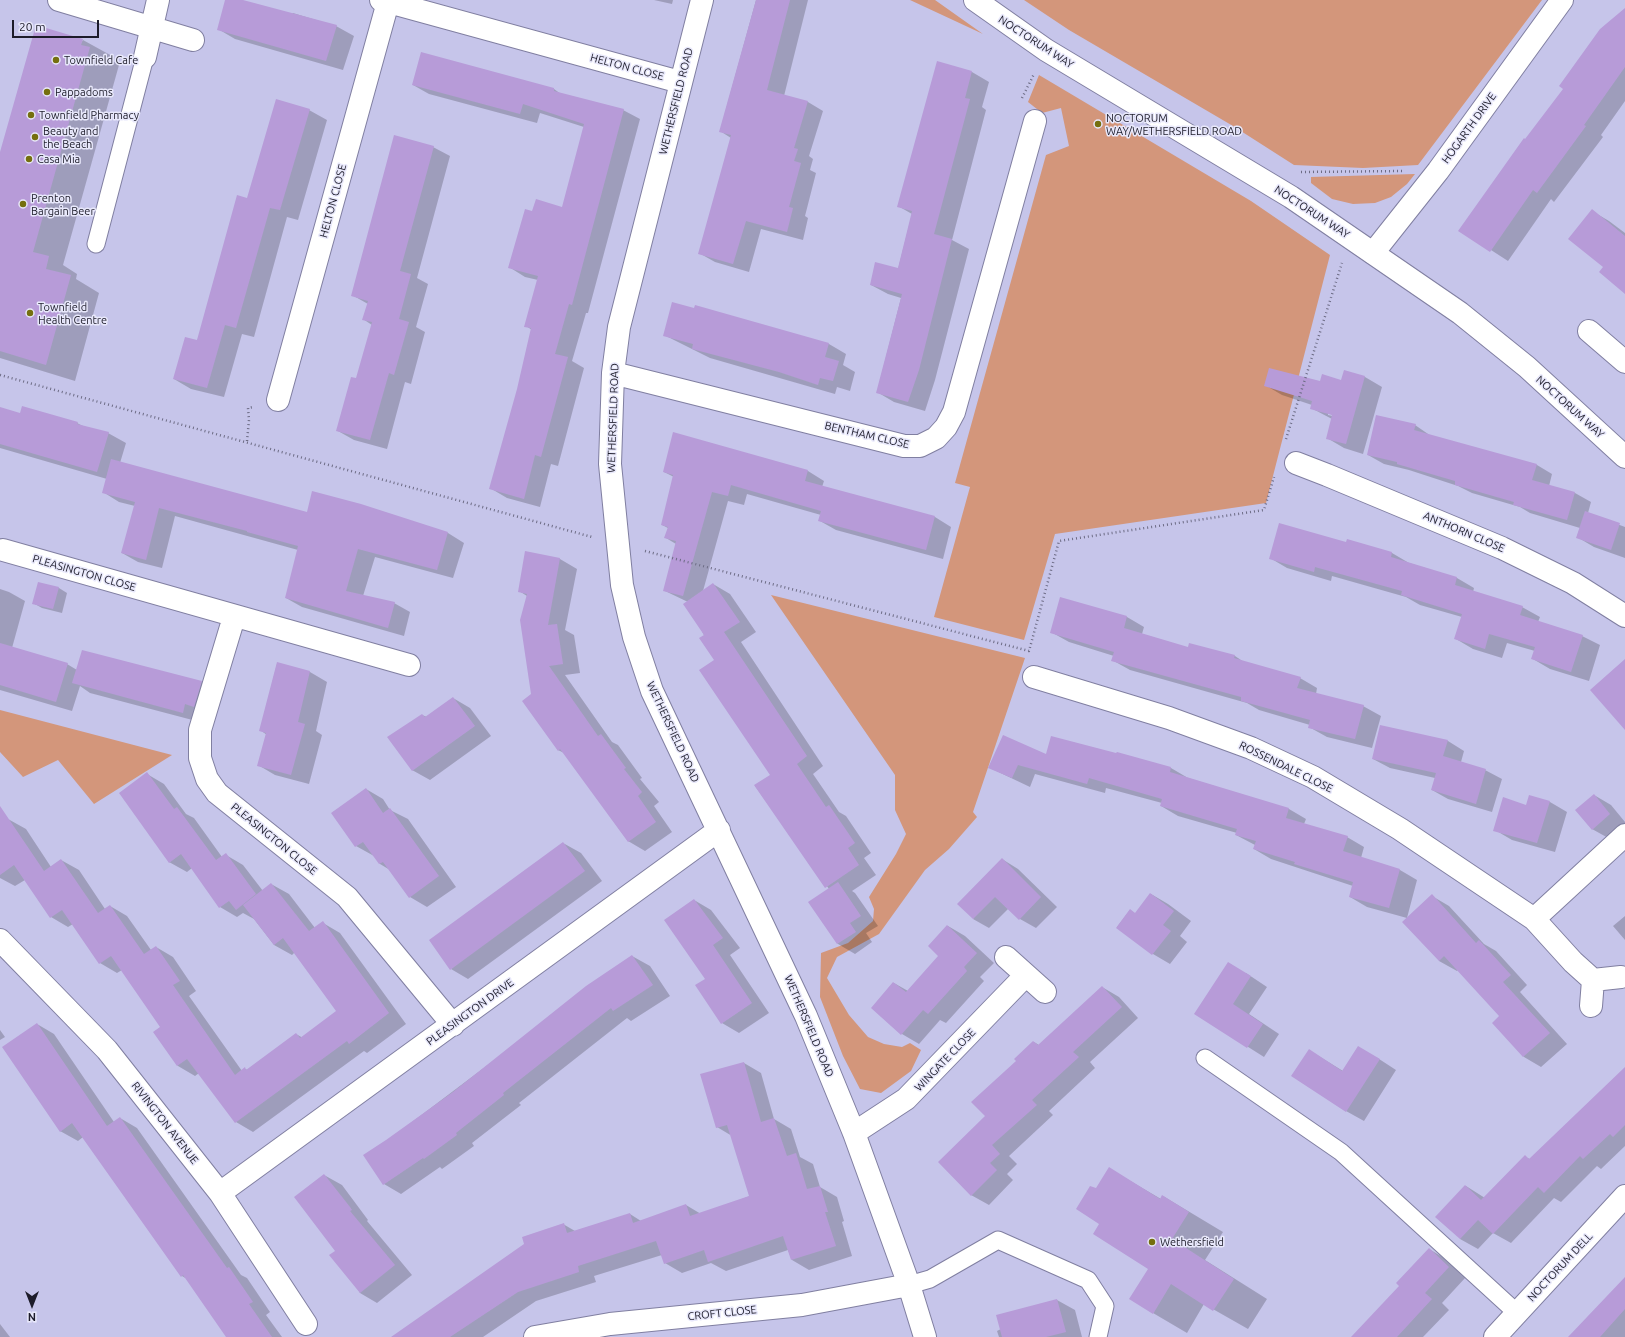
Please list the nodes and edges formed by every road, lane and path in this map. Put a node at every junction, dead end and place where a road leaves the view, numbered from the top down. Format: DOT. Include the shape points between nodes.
graph roads {
  1 [pos="59,0"];
  2 [pos="158,0"];
  3 [pos="702,0"];
  4 [pos="975,0"];
  5 [pos="1562,0"];
  6 [pos="385,1"];
  7 [pos="151,29"];
  8 [pos="193,40"];
  9 [pos="1046,50"];
  10 [pos="144,57"];
  11 [pos="680,82"];
  12 [pos="1034,121"];
  13 [pos="1438,171"];
  14 [pos="1296,172"];
  15 [pos="1350,238"];
  16 [pos="96,244"];
  17 [pos="1373,253"];
  18 [pos="1589,331"];
  19 [pos="1621,351"];
  20 [pos="613,373"];
  21 [pos="0,375"];
  22 [pos="278,400"];
  23 [pos="1286,440"];
  24 [pos="1625,457"];
  25 [pos="1296,463"];
  26 [pos="1274,475"];
  27 [pos="616,543"];
  28 [pos="3,550"];
  29 [pos="1625,616"];
  30 [pos="234,617"];
  31 [pos="409,665"];
  32 [pos="1034,677"];
  33 [pos="719,830"];
  34 [pos="1625,835"];
  35 [pos="1534,919"];
  36 [pos="0,940"];
  37 [pos="1006,957"];
  38 [pos="1026,975"];
  39 [pos="1621,977"];
  40 [pos="1592,980"];
  41 [pos="1045,992"];
  42 [pos="1591,1006"];
  43 [pos="453,1025"];
  44 [pos="1205,1058"];
  45 [pos="854,1133"];
  46 [pos="220,1193"];
  47 [pos="1625,1196"];
  48 [pos="909,1285"];
  49 [pos="1517,1313"];
  50 [pos="306,1324"];
  51 [pos="612,1330"];
  52 [pos="535,1337"];
  53 [pos="925,1337"];
  54 [pos="1098,1337"];
  55 [pos="1495,1337"];
  1 -- 7 [label="street"];
  2 -- 7 [label="street"];
  3 -- 11 [label="street, WETHERSFIELD ROAD"];
  4 -- 9 [label="street, NOCTORUM WAY"];
  5 -- 13 [label="street, HOGARTH DRIVE"];
  6 -- 11 [label="street, HELTON CLOSE"];
  6 -- 22 [label="street, HELTON CLOSE"];
  7 -- 8 [label="street"];
  7 -- 10 [label="street"];
  9 -- 12 [label="path" via="1018,104"];
  9 -- 15 [label="street, NOCTORUM WAY" via="1291,197"];
  10 -- 16 [label="lane"];
  11 -- 20 [label="street, WETHERSFIELD ROAD" via="619,328"];
  12 -- 20 [label="street, BENTHAM CLOSE" via="954,412 936,438 920,446 904,446"];
  13 -- 14 [label="path"];
  13 -- 17 [label="street, HOGARTH DRIVE"];
  15 -- 17 [label="street, NOCTORUM WAY"];
  15 -- 23 [label="path"];
  17 -- 24 [label="street, NOCTORUM WAY" via="1466,318 1527,367"];
  18 -- 19 [label="street"];
  20 -- 27 [label="street, WETHERSFIELD ROAD" via="610,464"];
  21 -- 27 [label="path"];
  25 -- 29 [label="street, ANTHORN CLOSE" via="1502,548 1574,583"];
  26 -- 27 [label="path" via="1264,510 1059,541 1029,651"];
  27 -- 33 [label="street, WETHERSFIELD ROAD" via="622,585 634,637 652,691"];
  28 -- 30 [label="street, PLEASINGTON CLOSE"];
  30 -- 31 [label="street, PLEASINGTON CLOSE"];
  30 -- 43 [label="street, PLEASINGTON CLOSE" via="200,730 200,758 207,779 217,793 346,897"];
  32 -- 35 [label="street, ROSSENDALE CLOSE" via="1169,718 1251,748 1313,777 1400,829"];
  33 -- 43 [label="street, PLEASINGTON DRIVE"];
  33 -- 45 [label="street, WETHERSFIELD ROAD" via="806,1016"];
  34 -- 35 [label="street"];
  35 -- 40 [label="street, ROSSENDALE CLOSE"];
  36 -- 46 [label="street, RIVINGTON AVENUE" via="107,1050"];
  37 -- 38 [label="street"];
  38 -- 41 [label="street"];
  38 -- 45 [label="street, WINGATE CLOSE" via="906,1099"];
  39 -- 40 [label="street"];
  40 -- 42 [label="street"];
  43 -- 46 [label="street, PLEASINGTON DRIVE"];
  44 -- 49 [label="lane" via="1341,1152"];
  45 -- 48 [label="street, WETHERSFIELD ROAD"];
  46 -- 50 [label="street, RIVINGTON AVENUE"];
  47 -- 49 [label="street, NOCTORUM DELL"];
  48 -- 51 [label="street, CROFT CLOSE" via="802,1305"];
  48 -- 53 [label="street, WETHERSFIELD ROAD"];
  48 -- 54 [label="lane" via="930,1278 998,1240 1088,1280 1105,1306"];
  49 -- 55 [label="street, NOCTORUM DELL"];
  51 -- 52 [label="street, CROFT CLOSE"];
}
